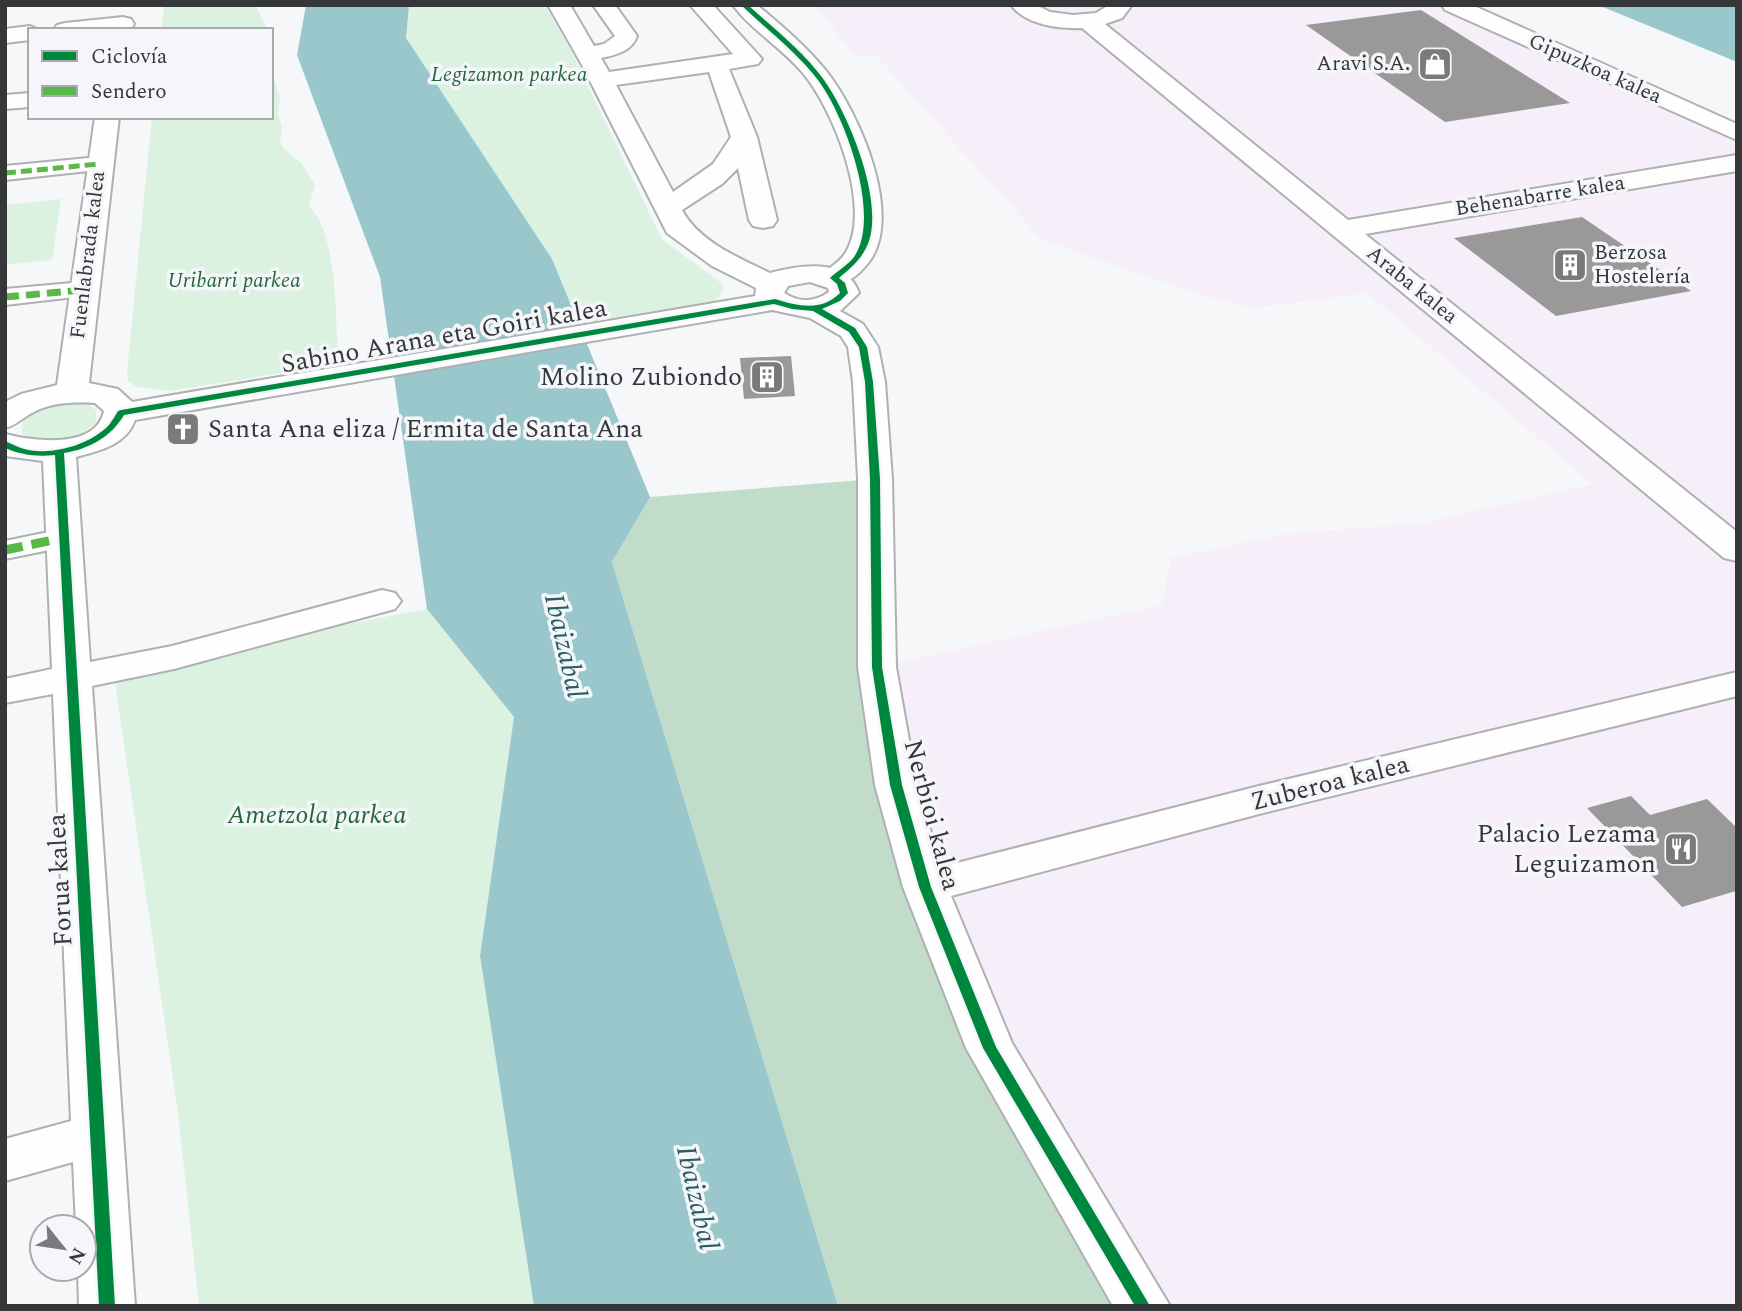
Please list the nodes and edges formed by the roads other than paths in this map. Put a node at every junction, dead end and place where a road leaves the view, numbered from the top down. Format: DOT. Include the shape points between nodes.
graph roads {
  1 [pos="559,5"];
  2 [pos="604,5"];
  3 [pos="701,5"];
  4 [pos="744,5"];
  5 [pos="1022,5"];
  6 [pos="1148,5"];
  7 [pos="1453,5"];
  8 [pos="1121,7"];
  9 [pos="123,20"];
  10 [pos="1087,21"];
  11 [pos="77,28"];
  12 [pos="28,33"];
  13 [pos="5,36"];
  14 [pos="588,54"];
  15 [pos="720,73"];
  16 [pos="602,80"];
  17 [pos="28,100"];
  18 [pos="5,102"];
  19 [pos="107,119"];
  20 [pos="1737,133"];
  21 [pos="744,137"];
  22 [pos="1737,163"];
  23 [pos="99,164"];
  24 [pos="5,173"];
  25 [pos="667,207"];
  26 [pos="762,220"];
  27 [pos="1343,229"];
  28 [pos="83,290"];
  29 [pos="773,293"];
  30 [pos="824,293"];
  31 [pos="5,298"];
  32 [pos="72,392"];
  33 [pos="121,414"];
  34 [pos="5,418"];
  35 [pos="5,444"];
  36 [pos="59,451"];
  37 [pos="64,538"];
  38 [pos="5,550"];
  39 [pos="1737,550"];
  40 [pos="382,601"];
  41 [pos="71,676"];
  42 [pos="1737,684"];
  43 [pos="5,691"];
  44 [pos="925,887"];
  45 [pos="97,1135"];
  46 [pos="5,1160"];
  47 [pos="107,1306"];
  48 [pos="1143,1306"];
  1 -- 14 [label="street"];
  2 -- 14 [label="street" via="625,40"];
  3 -- 16 [label="street" via="750,60"];
  4 -- 30 [label="street" via="809,65 836,102 848,130 867,200 867,230 859,256"];
  5 -- 10 [label="street" via="1044,18"];
  6 -- 8 [label="street"];
  7 -- 20 [label="street, Gipuzkoa kalea"];
  8 -- 10 [label="street" via="1105,18"];
  9 -- 11 [label="street"];
  10 -- 27 [label="street, Araba kalea"];
  12 -- 13 [label="street"];
  14 -- 16 [label="street"];
  15 -- 21 [label="street"];
  16 -- 25 [label="street"];
  17 -- 18 [label="street"];
  19 -- 23 [label="street, Fuenlabrada kalea"];
  21 -- 25 [label="street" via="739,152 724,168"];
  21 -- 26 [label="street"];
  22 -- 27 [label="street, Behenabarre kalea"];
  23 -- 24 [label="street"];
  23 -- 28 [label="street, Fuenlabrada kalea"];
  25 -- 29 [label="street" via="677,227 698,245"];
  27 -- 39 [label="street, Araba kalea"];
  28 -- 31 [label="street"];
  28 -- 32 [label="street, Fuenlabrada kalea"];
  29 -- 30 [label="street" via="792,307"];
  29 -- 33 [label="street, Sabino Arana eta Goiri kalea" via="678,320"];
  30 -- 44 [label="street, Nerbioi kalea" via="863,347 869,382 877,667 896,785"];
  32 -- 33 [label="street" via="108,397 118,404"];
  32 -- 34 [label="street" via="30,401"];
  33 -- 36 [label="street" via="109,432"];
  35 -- 36 [label="street" via="22,451"];
  36 -- 37 [label="street, Forua kalea"];
  37 -- 38 [label="street"];
  37 -- 41 [label="street, Forua kalea"];
  40 -- 41 [label="street" via="174,657"];
  41 -- 43 [label="street"];
  41 -- 45 [label="street, Forua kalea"];
  42 -- 44 [label="street, Zuberoa kalea"];
  44 -- 48 [label="street, Nerbioi kalea" via="990,1048"];
  45 -- 46 [label="street"];
  45 -- 47 [label="street, Forua kalea"];
}
